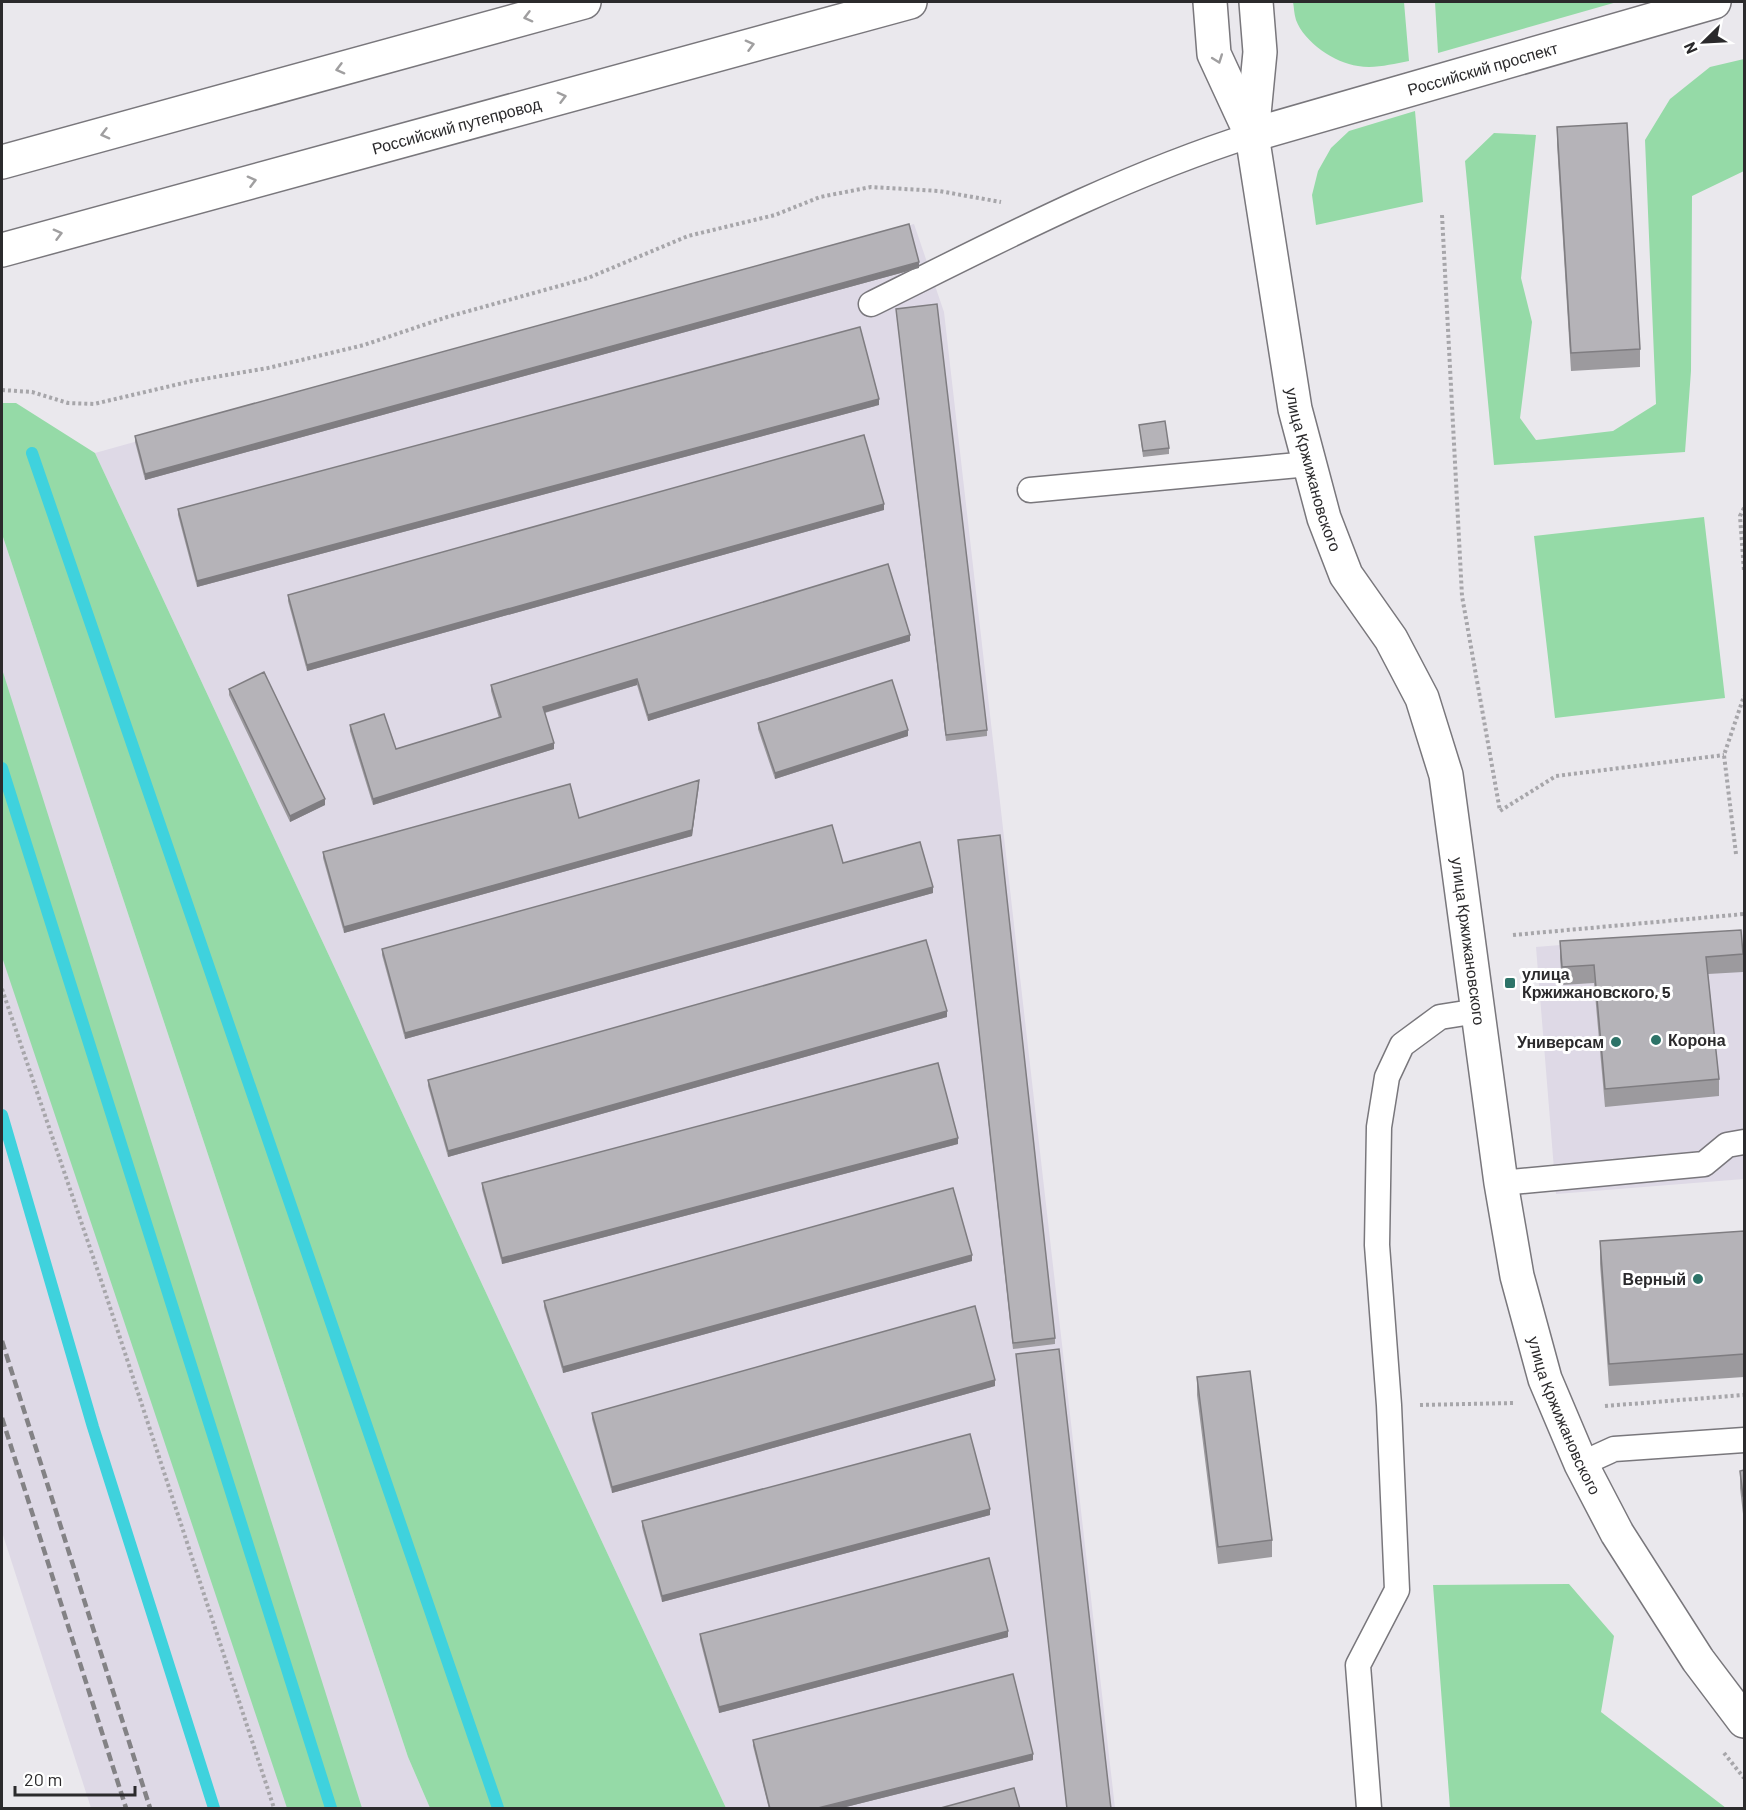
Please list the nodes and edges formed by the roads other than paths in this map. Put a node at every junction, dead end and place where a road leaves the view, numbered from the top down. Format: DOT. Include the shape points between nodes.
graph roads {
  1 [pos="584,2"];
  2 [pos="910,2"];
  3 [pos="1210,2"];
  4 [pos="1256,2"];
  5 [pos="1714,2"];
  6 [pos="1252,135"];
  7 [pos="2,162"];
  8 [pos="2,250"];
  9 [pos="871,304"];
  10 [pos="1309,464"];
  11 [pos="1030,490"];
  12 [pos="1478,1011"];
  13 [pos="1744,1142"];
  14 [pos="1501,1182"];
  15 [pos="1744,1440"];
  16 [pos="1581,1464"];
  17 [pos="1743,1715"];
  18 [pos="1369,1809"];
  1 -- 7 [label="street, one-way"];
  8 -- 2 [label="street, Российский путепровод, one-way"];
  3 -- 6 [label="street, улица Кржижановского, one-way" via="1215,54"];
  4 -- 6 [label="street, улица Кржижановского" via="1260,52"];
  5 -- 6 [label="street, Российский проспект"];
  6 -- 9 [label="lane" via="1189,155 1056,212"];
  6 -- 10 [label="street, улица Кржижановского" via="1295,409"];
  10 -- 11 [label="lane"];
  10 -- 12 [label="street, улица Кржижановского" via="1346,574 1391,639 1422,698 1446,775"];
  12 -- 14 [label="street, улица Кржижановского"];
  12 -- 18 [label="lane" via="1440,1017 1402,1045 1387,1077 1379,1127 1377,1245 1397,1590 1358,1665"];
  13 -- 14 [label="lane" via="1727,1145 1704,1164"];
  14 -- 16 [label="street, улица Кржижановского" via="1517,1276 1545,1378"];
  15 -- 16 [label="lane" via="1614,1449"];
  16 -- 17 [label="street, улица Кржижановского" via="1656,1598"];
}
